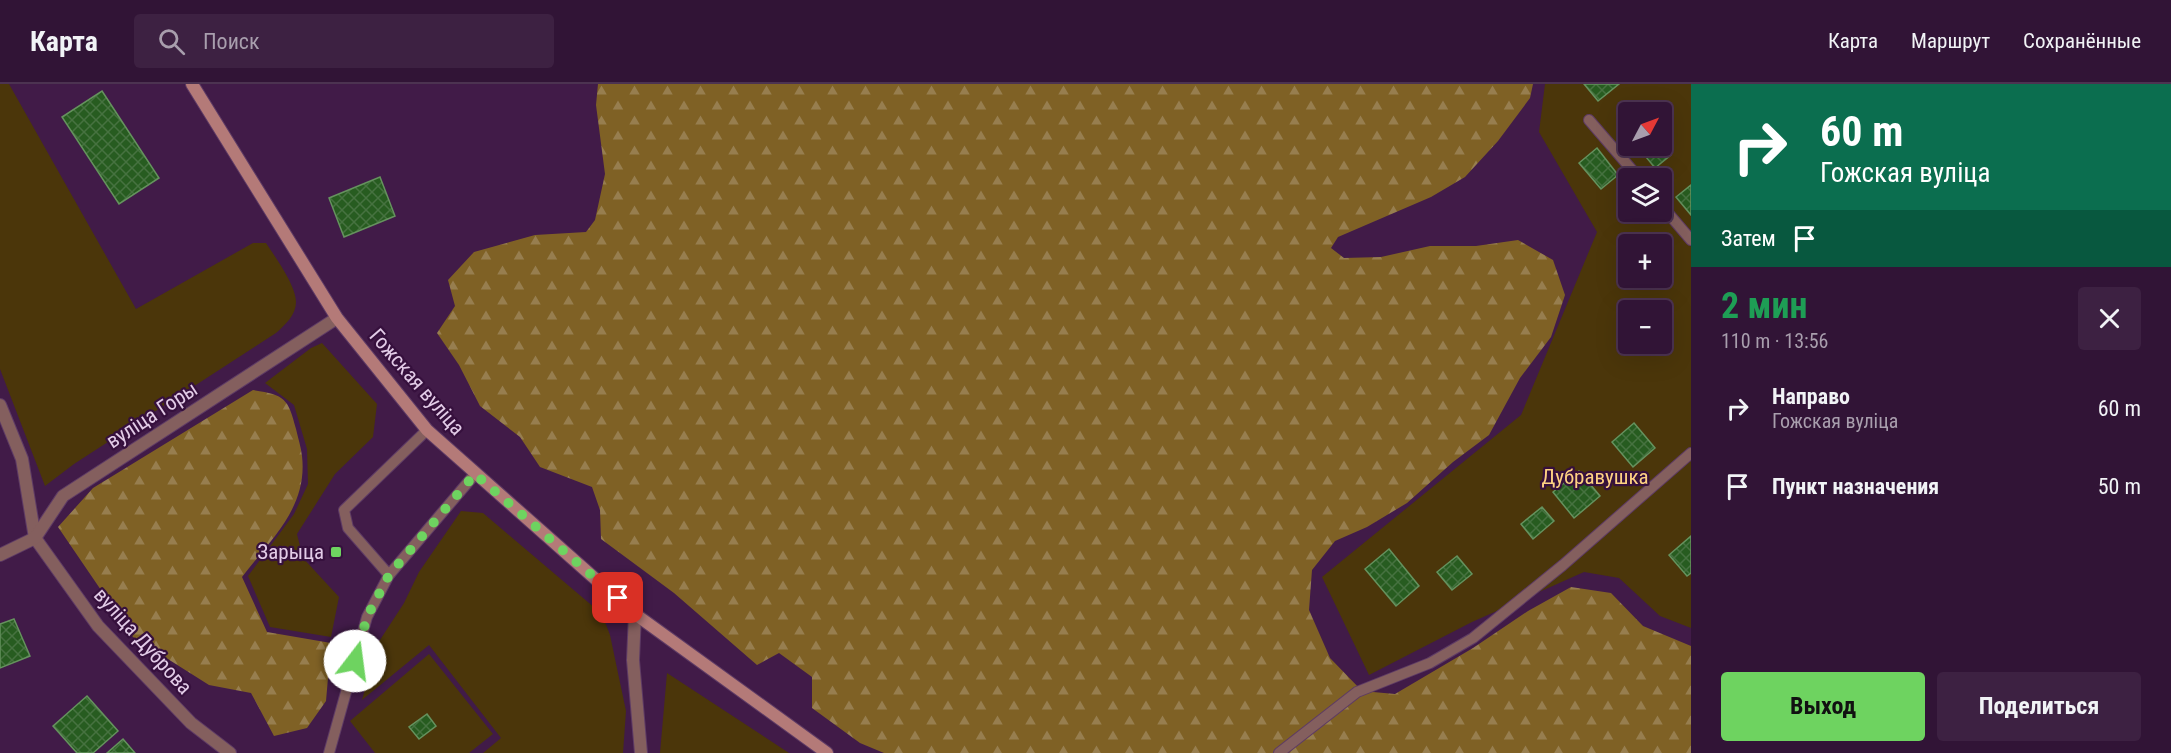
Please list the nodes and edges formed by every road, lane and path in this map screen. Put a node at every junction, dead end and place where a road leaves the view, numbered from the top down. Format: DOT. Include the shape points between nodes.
graph roads {
  1 [pos="192,84"];
  2 [pos="1589,120"];
  3 [pos="1630,168"];
  4 [pos="1672,218"];
  5 [pos="1691,240"];
  6 [pos="338,318"];
  7 [pos="0,405"];
  8 [pos="427,430"];
  9 [pos="1691,453"];
  10 [pos="475,474"];
  11 [pos="35,538"];
  12 [pos="0,555"];
  13 [pos="389,575"];
  14 [pos="635,614"];
  15 [pos="230,753"];
  16 [pos="329,753"];
  17 [pos="641,753"];
  18 [pos="827,753"];
  19 [pos="1279,753"];
  1 -- 6 [label="street, Гожская вуліца"];
  2 -- 3 [label="lane"];
  4 -- 5 [label="lane"];
  6 -- 8 [label="street, Гожская вуліца"];
  6 -- 11 [label="street, вуліца Горы" via="63,496"];
  7 -- 11 [label="street, вуліца Дуброва" via="22,459"];
  8 -- 10 [label="street, Гожская вуліца"];
  8 -- 13 [label="lane" via="344,510 348,528"];
  9 -- 19 [label="lane" via="1473,638 1431,663 1357,692"];
  10 -- 13 [label="lane"];
  10 -- 14 [label="street, Гожская вуліца"];
  11 -- 12 [label="street"];
  11 -- 15 [label="street, вуліца Дуброва" via="98,626 191,723"];
  13 -- 16 [label="lane" via="367,617"];
  14 -- 17 [label="street" via="633,660"];
  14 -- 18 [label="street, Гожская вуліца"];
}
